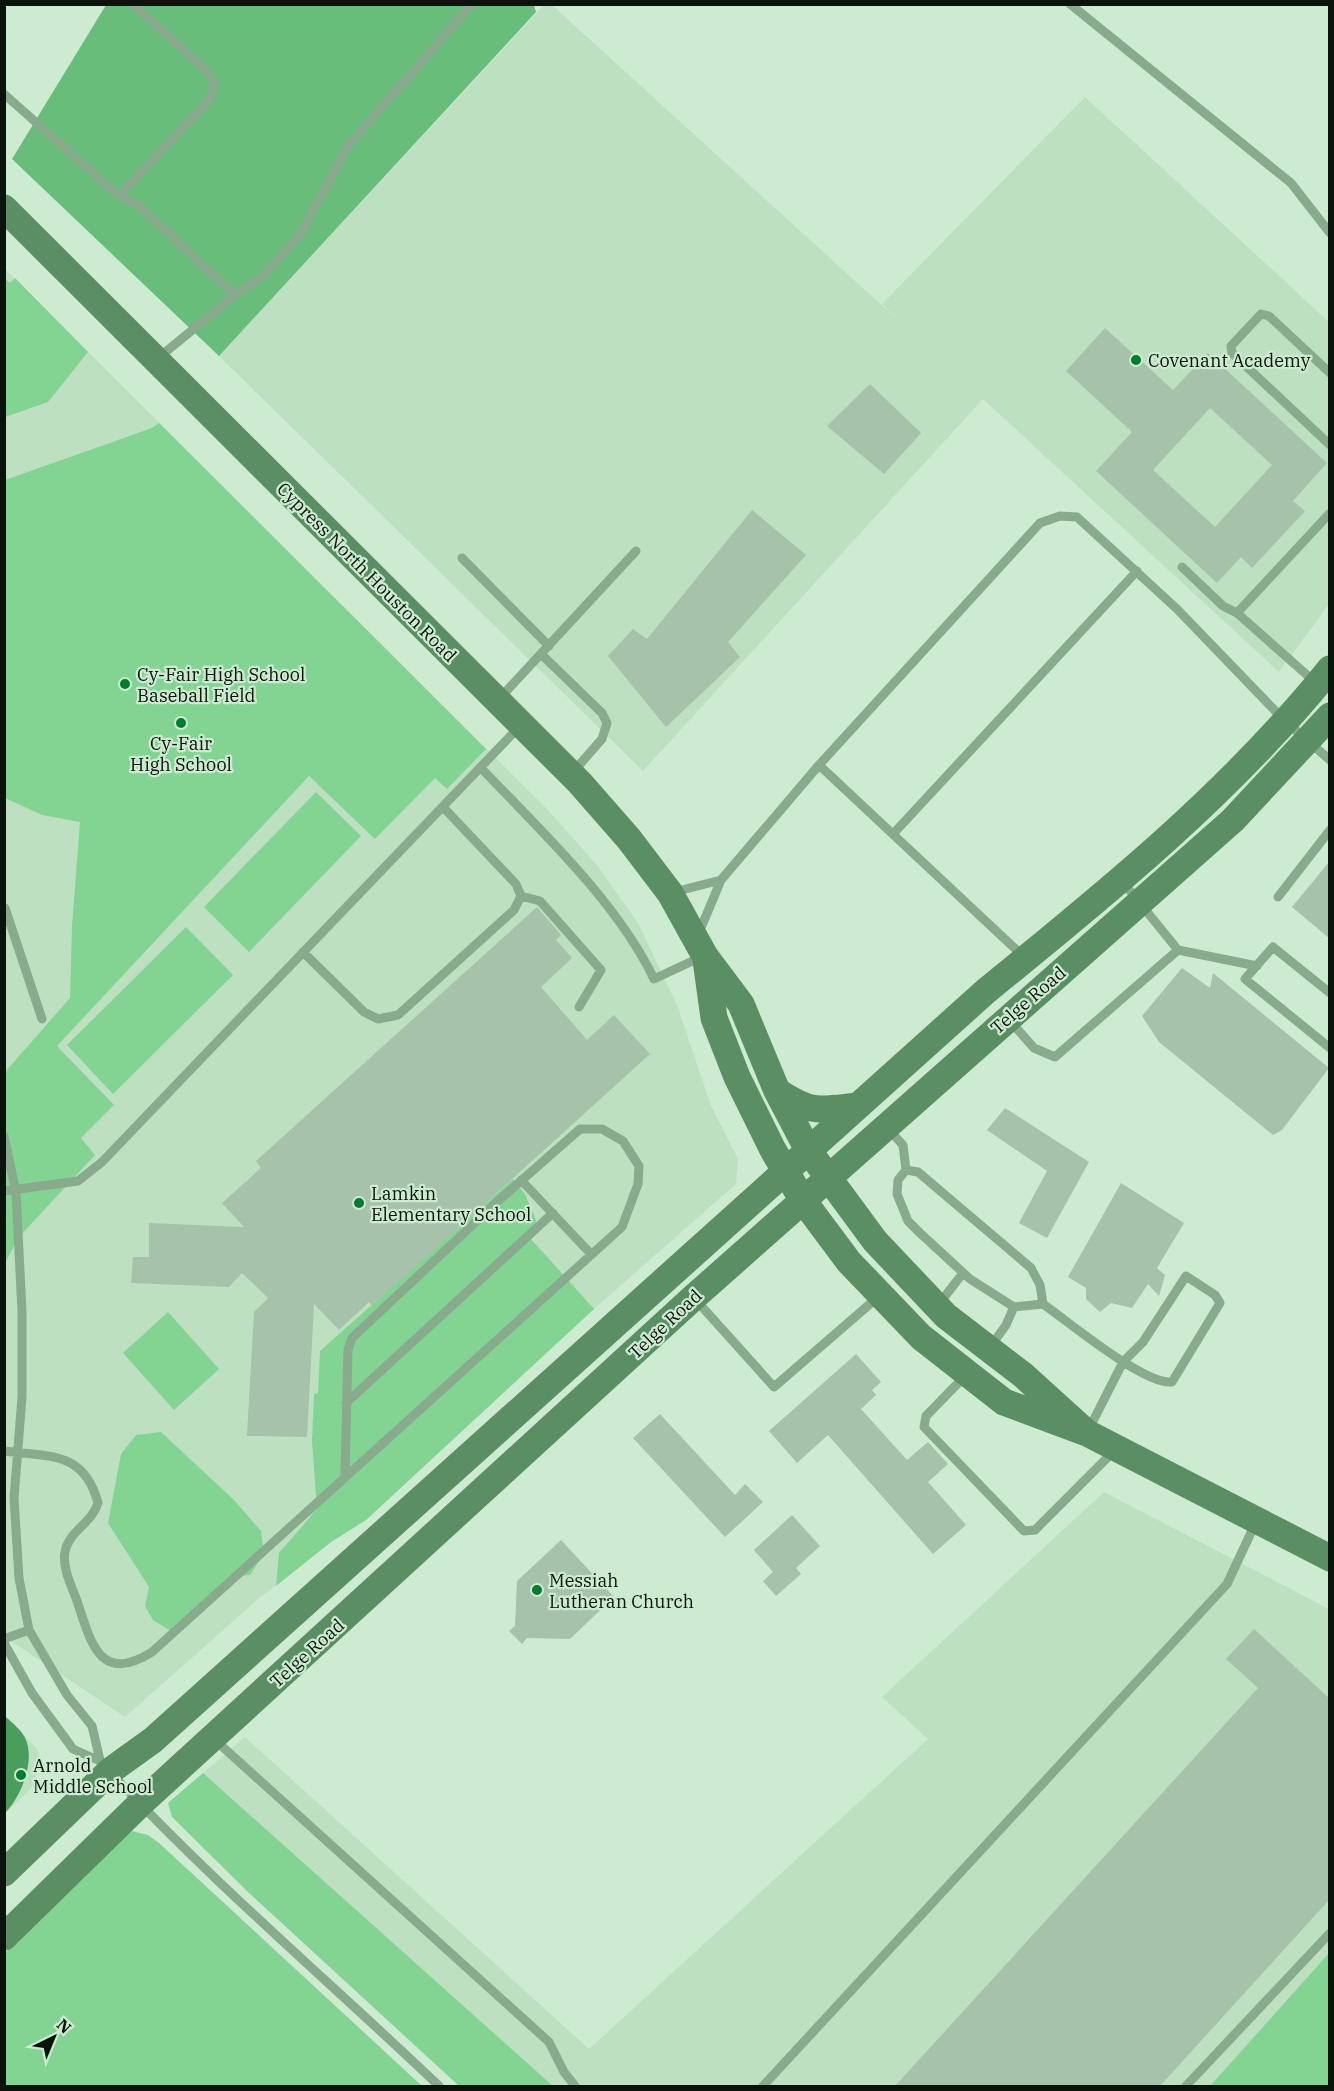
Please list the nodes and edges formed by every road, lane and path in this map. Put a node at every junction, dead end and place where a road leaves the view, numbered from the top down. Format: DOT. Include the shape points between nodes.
graph roads {
  1 [pos="133,4"];
  2 [pos="472,4"];
  3 [pos="1070,4"];
  4 [pos="4,94"];
  5 [pos="119,196"];
  6 [pos="4,208"];
  7 [pos="1329,233"];
  8 [pos="235,295"];
  9 [pos="155,360"];
  10 [pos="1329,373"];
  11 [pos="1329,445"];
  12 [pos="1329,513"];
  13 [pos="636,551"];
  14 [pos="462,558"];
  15 [pos="1182,567"];
  16 [pos="1137,571"];
  17 [pos="1237,613"];
  18 [pos="549,646"];
  19 [pos="541,654"];
  20 [pos="1323,677"];
  21 [pos="498,701"];
  22 [pos="1329,716"];
  23 [pos="1285,721"];
  24 [pos="522,725"];
  25 [pos="1307,741"];
  26 [pos="1329,760"];
  27 [pos="819,765"];
  28 [pos="482,769"];
  29 [pos="572,775"];
  30 [pos="443,807"];
  31 [pos="1329,830"];
  32 [pos="893,834"];
  33 [pos="721,880"];
  34 [pos="1122,881"];
  35 [pos="670,893"];
  36 [pos="520,896"];
  37 [pos="1278,897"];
  38 [pos="1141,904"];
  39 [pos="5,907"];
  40 [pos="700,947"];
  41 [pos="1178,950"];
  42 [pos="303,952"];
  43 [pos="1026,959"];
  44 [pos="1257,966"];
  45 [pos="1329,993"];
  46 [pos="579,1007"];
  47 [pos="1007,1017"];
  48 [pos="42,1019"];
  49 [pos="1329,1048"];
  50 [pos="777,1091"];
  51 [pos="858,1106"];
  52 [pos="885,1126"];
  53 [pos="4,1136"];
  54 [pos="808,1150"];
  55 [pos="906,1170"];
  56 [pos="784,1171"];
  57 [pos="827,1178"];
  58 [pos="521,1180"];
  59 [pos="4,1191"];
  60 [pos="16,1192"];
  61 [pos="802,1199"];
  62 [pos="553,1213"];
  63 [pos="591,1254"];
  64 [pos="963,1273"];
  65 [pos="880,1296"];
  66 [pos="694,1297"];
  67 [pos="1043,1304"];
  68 [pos="937,1306"];
  69 [pos="1014,1307"];
  70 [pos="988,1350"];
  71 [pos="1123,1362"];
  72 [pos="967,1374"];
  73 [pos="346,1402"];
  74 [pos="1086,1433"];
  75 [pos="1116,1449"];
  76 [pos="4,1451"];
  77 [pos="17,1452"];
  78 [pos="345,1475"];
  79 [pos="1257,1521"];
  80 [pos="1329,1558"];
  81 [pos="339,1573"];
  82 [pos="364,1602"];
  83 [pos="29,1630"];
  84 [pos="4,1641"];
  85 [pos="213,1738"];
  86 [pos="105,1766"];
  87 [pos="140,1804"];
  88 [pos="4,1872"];
  89 [pos="1329,1933"];
  90 [pos="4,1937"];
  91 [pos="439,2086"];
  92 [pos="575,2086"];
  93 [pos="763,2086"];
  94 [pos="1185,2086"];
  1 -- 5 [label="lane" via="205,69 215,83 209,100"];
  2 -- 8 [label="lane" via="348,146 300,235 263,276"];
  3 -- 7 [label="lane" via="1291,183"];
  4 -- 5 [label="lane"];
  5 -- 8 [label="lane" via="138,205"];
  6 -- 9 [label="main road, Cypress North Houston Road"];
  8 -- 9 [label="lane"];
  9 -- 21 [label="main road, Cypress North Houston Road"];
  10 -- 11 [label="lane" via="1269,316 1261,314 1231,346 1232,353"];
  12 -- 17 [label="lane"];
  13 -- 18 [label="lane"];
  14 -- 18 [label="lane"];
  15 -- 17 [label="lane" via="1223,606"];
  16 -- 23 [label="lane"];
  16 -- 27 [label="lane" via="1077,517 1060,516 1040,523"];
  16 -- 32 [label="lane"];
  17 -- 20 [label="lane"];
  18 -- 19 [label="lane"];
  19 -- 21 [label="lane"];
  19 -- 29 [label="lane" via="602,713 607,723 602,739"];
  20 -- 23 [label="main road, Telge Road"];
  21 -- 24 [label="main road, Cypress North Houston Road"];
  22 -- 25 [label="main road, Telge Road"];
  23 -- 25 [label="lane"];
  23 -- 34 [label="main road, Telge Road" via="1212,797"];
  24 -- 28 [label="lane"];
  24 -- 29 [label="main road, Cypress North Houston Road"];
  25 -- 26 [label="lane"];
  25 -- 38 [label="main road, Telge Road" via="1233,820"];
  27 -- 32 [label="lane"];
  27 -- 33 [label="lane"];
  28 -- 30 [label="lane"];
  28 -- 40 [label="lane" via="604,903 642,954 654,979"];
  29 -- 35 [label="main road, Cypress North Houston Road" via="629,838"];
  30 -- 36 [label="lane" via="516,884"];
  30 -- 42 [label="lane"];
  31 -- 37 [label="lane"];
  32 -- 43 [label="lane"];
  33 -- 35 [label="lane"];
  33 -- 40 [label="lane"];
  34 -- 38 [label="lane"];
  34 -- 43 [label="main road, Telge Road"];
  35 -- 40 [label="main road, Cypress North Houston Road"];
  36 -- 42 [label="lane" via="514,910 398,1015 378,1019 364,1012"];
  36 -- 46 [label="lane" via="540,902 601,970"];
  38 -- 41 [label="lane"];
  38 -- 47 [label="main road, Telge Road"];
  39 -- 48 [label="lane"];
  40 -- 50 [label="main road, Cypress North Houston Road" via="741,1004"];
  40 -- 56 [label="main road, Cypress North Houston Road" via="714,1018 751,1109"];
  41 -- 44 [label="lane"];
  41 -- 47 [label="lane" via="1055,1058 1034,1048"];
  42 -- 60 [label="lane" via="102,1162 78,1181"];
  43 -- 51 [label="main road, Telge Road"];
  44 -- 45 [label="lane" via="1273,947"];
  44 -- 49 [label="lane" via="1245,979"];
  47 -- 52 [label="main road, Telge Road"];
  50 -- 51 [label="main road" via="801,1107"];
  50 -- 54 [label="main road, Cypress North Houston Road"];
  51 -- 54 [label="main road, Telge Road"];
  52 -- 55 [label="lane" via="903,1145"];
  52 -- 57 [label="main road, Telge Road"];
  53 -- 60 [label="lane"];
  54 -- 56 [label="main road, Telge Road"];
  54 -- 57 [label="main road, Cypress North Houston Road"];
  55 -- 64 [label="lane" via="898,1180 897,1194 908,1221"];
  55 -- 67 [label="lane" via="918,1172 1030,1268 1040,1285"];
  56 -- 61 [label="main road, Cypress North Houston Road"];
  56 -- 81 [label="main road, Telge Road"];
  57 -- 61 [label="main road, Telge Road"];
  57 -- 68 [label="main road, Cypress North Houston Road" via="875,1241"];
  58 -- 62 [label="lane"];
  58 -- 63 [label="lane" via="580,1129 603,1129 623,1141 639,1166 638,1184 622,1227"];
  58 -- 73 [label="lane" via="352,1338"];
  59 -- 60 [label="lane"];
  60 -- 77 [label="lane" via="22,1311 22,1397"];
  61 -- 65 [label="main road, Cypress North Houston Road"];
  61 -- 66 [label="main road, Telge Road"];
  62 -- 63 [label="lane"];
  62 -- 73 [label="lane"];
  63 -- 78 [label="lane"];
  64 -- 68 [label="lane"];
  64 -- 69 [label="lane"];
  65 -- 66 [label="lane" via="774,1387"];
  65 -- 72 [label="main road, Cypress North Houston Road" via="921,1337"];
  66 -- 82 [label="main road, Telge Road"];
  67 -- 69 [label="lane"];
  67 -- 71 [label="lane"];
  68 -- 70 [label="main road, Cypress North Houston Road"];
  69 -- 70 [label="lane"];
  70 -- 74 [label="main road, Cypress North Houston Road" via="1023,1375"];
  71 -- 71 [label="lane" via="1162,1383 1172,1382 1220,1303 1215,1295 1186,1276 1143,1342"];
  71 -- 74 [label="lane"];
  72 -- 74 [label="main road, Cypress North Houston Road" via="1004,1402"];
  72 -- 75 [label="lane" via="926,1416 924,1427 1024,1532 1035,1530"];
  73 -- 78 [label="lane"];
  74 -- 75 [label="main road, Cypress North Houston Road"];
  75 -- 79 [label="main road, Cypress North Houston Road"];
  76 -- 77 [label="lane"];
  77 -- 78 [label="lane" via="67,1459 90,1481 98,1503 86,1523 70,1538 65,1566 94,1646 103,1658 127,1665 152,1652"];
  77 -- 83 [label="lane" via="14,1538"];
  79 -- 80 [label="main road, Cypress North Houston Road"];
  79 -- 93 [label="lane" via="1227,1584"];
  81 -- 82 [label="main road"];
  81 -- 86 [label="main road, Telge Road" via="153,1740"];
  82 -- 85 [label="main road, Telge Road"];
  83 -- 84 [label="lane"];
  83 -- 86 [label="lane" via="67,1695 92,1726"];
  84 -- 86 [label="lane" via="32,1693 73,1749"];
  85 -- 87 [label="main road, Telge Road"];
  85 -- 92 [label="lane" via="549,2042"];
  86 -- 87 [label="lane"];
  86 -- 88 [label="main road, Telge Road"];
  87 -- 90 [label="main road, Telge Road"];
  87 -- 91 [label="lane" via="254,1917"];
  89 -- 94 [label="lane"];
}
